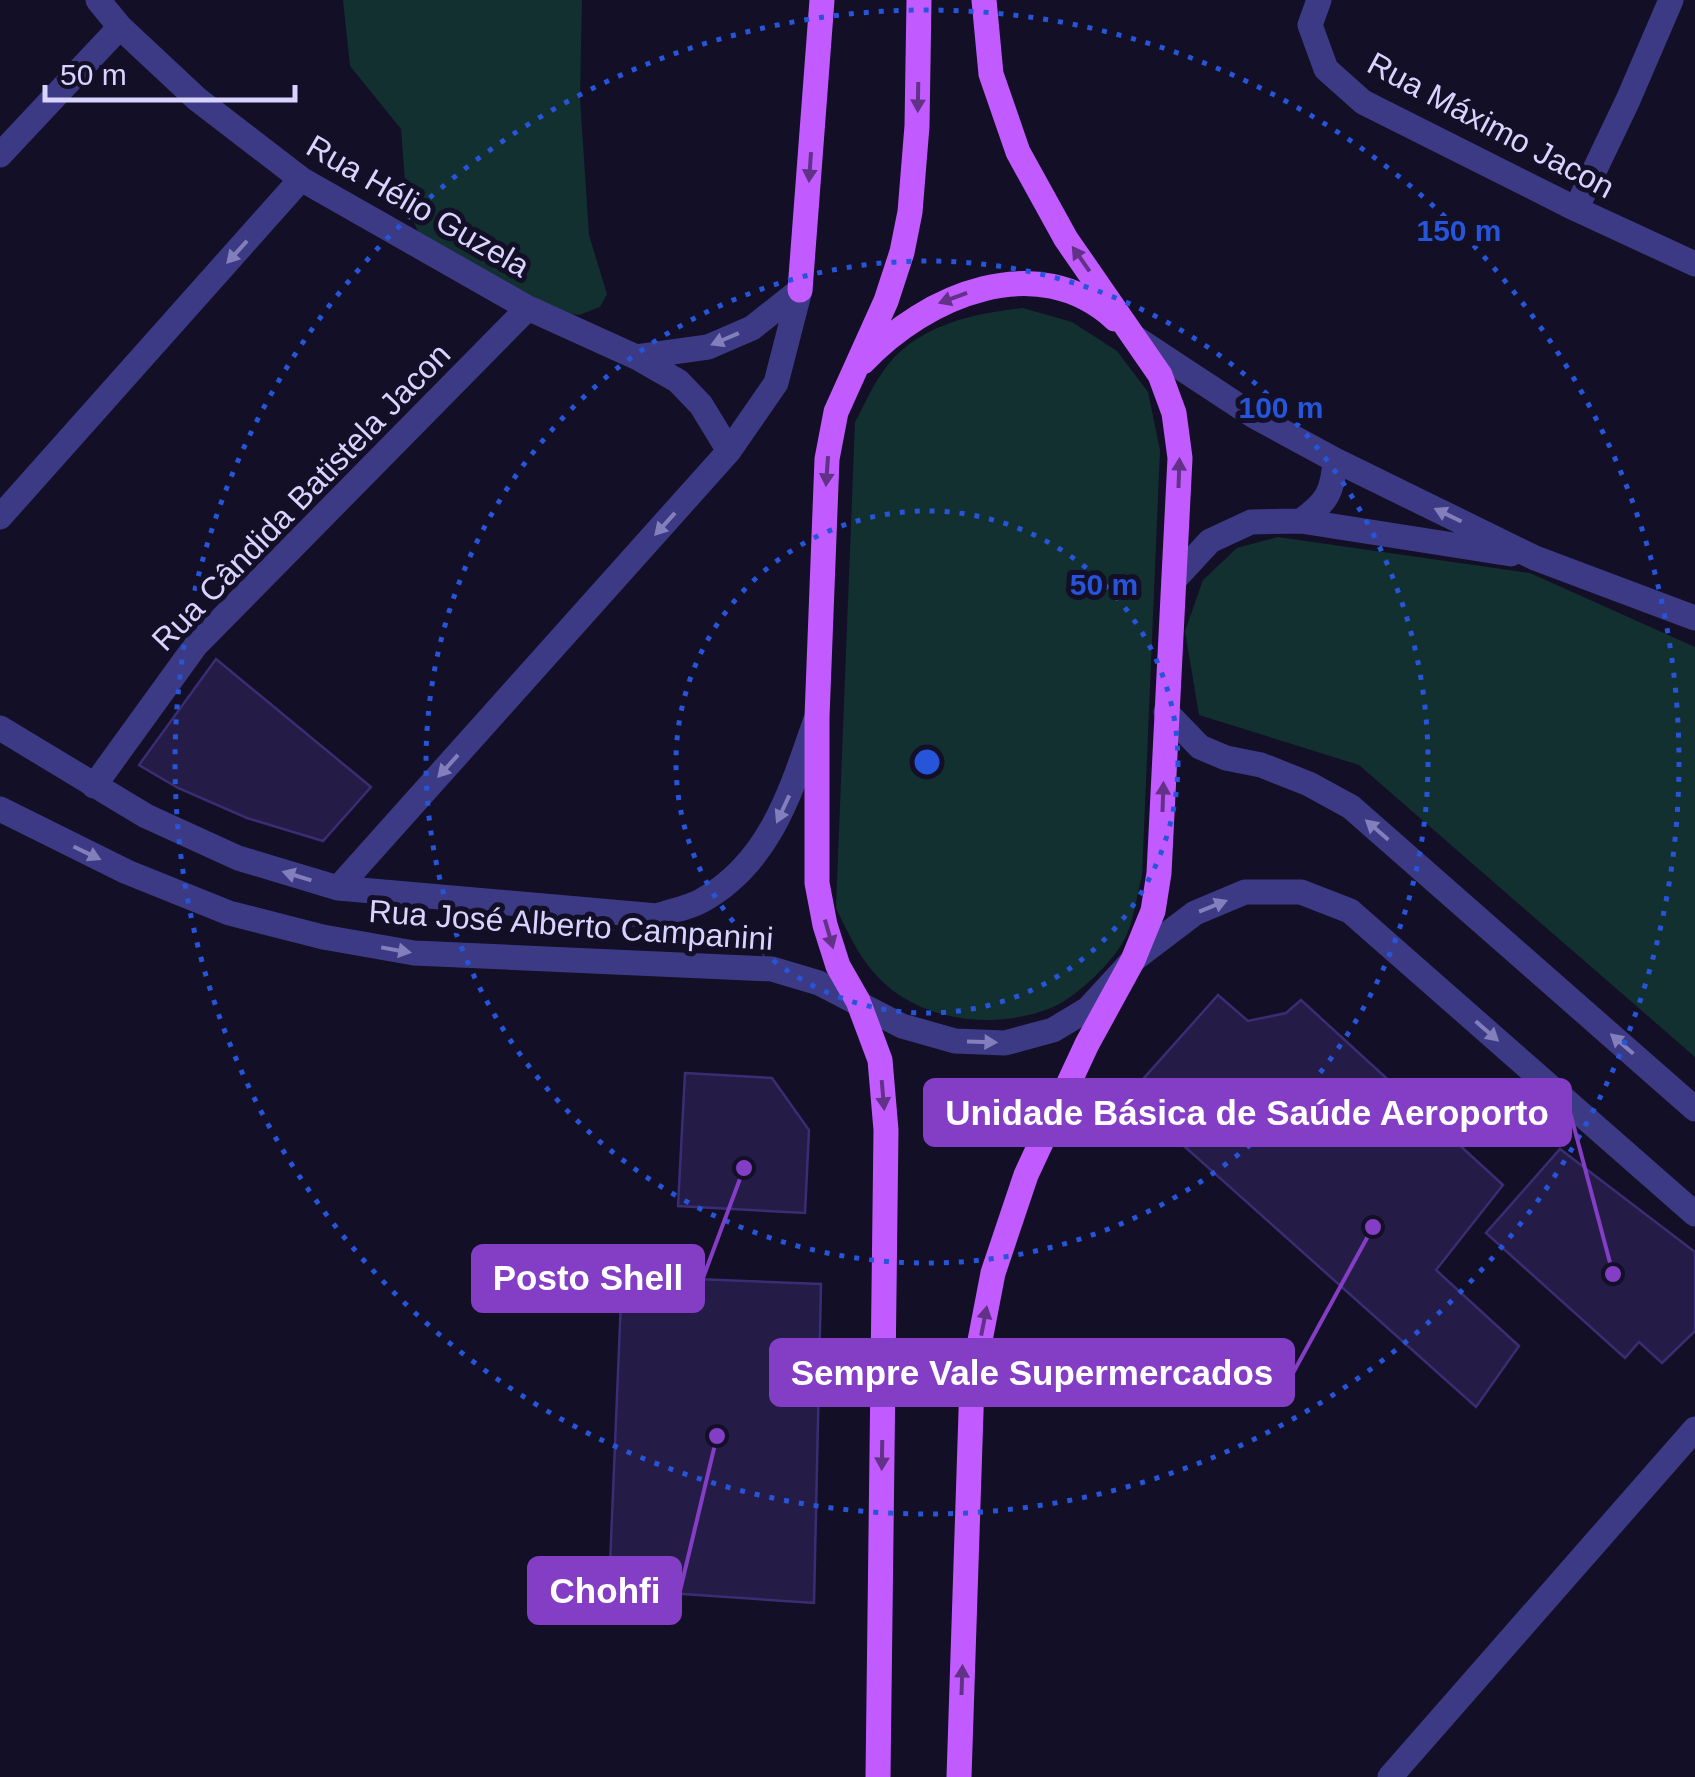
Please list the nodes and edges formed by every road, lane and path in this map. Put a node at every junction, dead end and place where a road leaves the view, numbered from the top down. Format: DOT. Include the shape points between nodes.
graph roads {
  1 [pos="98,0"];
  2 [pos="822,0"];
  3 [pos="920,0"];
  4 [pos="984,0"];
  5 [pos="1319,0"];
  6 [pos="1670,0"];
  7 [pos="120,27"];
  8 [pos="0,155"];
  9 [pos="302,179"];
  10 [pos="1576,209"];
  11 [pos="1695,264"];
  12 [pos="800,290"];
  13 [pos="528,308"];
  14 [pos="1137,339"];
  15 [pos="636,357"];
  16 [pos="850,376"];
  17 [pos="730,451"];
  18 [pos="1335,460"];
  19 [pos="0,517"];
  20 [pos="1301,521"];
  21 [pos="1536,558"];
  22 [pos="1174,580"];
  23 [pos="1695,618"];
  24 [pos="1166,712"];
  25 [pos="817,718"];
  26 [pos="0,728"];
  27 [pos="94,786"];
  28 [pos="0,810"];
  29 [pos="338,888"];
  30 [pos="1133,960"];
  31 [pos="858,1001"];
  32 [pos="1695,1109"];
  33 [pos="1695,1214"];
  34 [pos="1695,1429"];
  35 [pos="878,1777"];
  36 [pos="959,1777"];
  37 [pos="1390,1777"];
  1 -- 7 [label="street, Rua Hélio Guzela"];
  2 -- 12 [label="main road, one-way"];
  3 -- 16 [label="main road, one-way" via="910,212 886,301"];
  14 -- 4 [label="main road, one-way" via="1066,239 1018,152 991,74"];
  5 -- 10 [label="street, Rua Máximo Jacon" via="1310,25 1326,68 1364,102"];
  6 -- 10 [label="street"];
  7 -- 8 [label="street"];
  7 -- 9 [label="street, Rua Hélio Guzela" via="197,99"];
  9 -- 13 [label="street, Rua Hélio Guzela"];
  9 -- 19 [label="street, one-way"];
  10 -- 11 [label="street, Rua Máximo Jacon"];
  12 -- 15 [label="street, one-way" via="752,328 708,347"];
  12 -- 17 [label="street" via="776,382"];
  13 -- 15 [label="street, Rua Hélio Guzela"];
  13 -- 27 [label="street, Rua Cândida Batistela Jacon" via="196,645"];
  14 -- 16 [label="main road, one-way" via="1101,306 1057,288 1004,284 950,297 910,319"];
  14 -- 18 [label="street"];
  22 -- 14 [label="main road, one-way" via="1180,458 1174,413"];
  15 -- 17 [label="street, Rua Hélio Guzela" via="678,381"];
  16 -- 25 [label="main road, one-way" via="827,459"];
  17 -- 29 [label="street, one-way"];
  18 -- 20 [label="street" via="1333,486"];
  21 -- 18 [label="street, one-way"];
  20 -- 21 [label="street"];
  20 -- 22 [label="street" via="1251,522 1210,541"];
  21 -- 23 [label="street"];
  22 -- 24 [label="main road"];
  30 -- 24 [label="main road, one-way" via="1153,911 1159,873"];
  32 -- 24 [label="street, one-way" via="1351,807 1277,771 1200,746"];
  25 -- 29 [label="street, Rua José Alberto Campanini, one-way" via="782,814 750,862 701,901 658,916"];
  25 -- 31 [label="main road, one-way" via="818,883 838,966"];
  26 -- 27 [label="street, Rua José Alberto Campanini"];
  29 -- 27 [label="street, Rua José Alberto Campanini, one-way" via="238,858"];
  28 -- 31 [label="street, Rua José Alberto Campanini, one-way" via="212,906 323,937 414,954 772,969"];
  31 -- 30 [label="street, Rua José Alberto Campanini, one-way" via="902,1026 955,1041 1004,1042 1053,1030 1088,1008"];
  30 -- 33 [label="street, Rua José Alberto Campanini, one-way" via="1195,913 1246,892 1301,892 1350,912"];
  36 -- 30 [label="main road, one-way" via="972,1382 994,1273 1026,1175"];
  31 -- 35 [label="main road, one-way" via="880,1060 886,1130"];
  34 -- 37 [label="street"];
}
